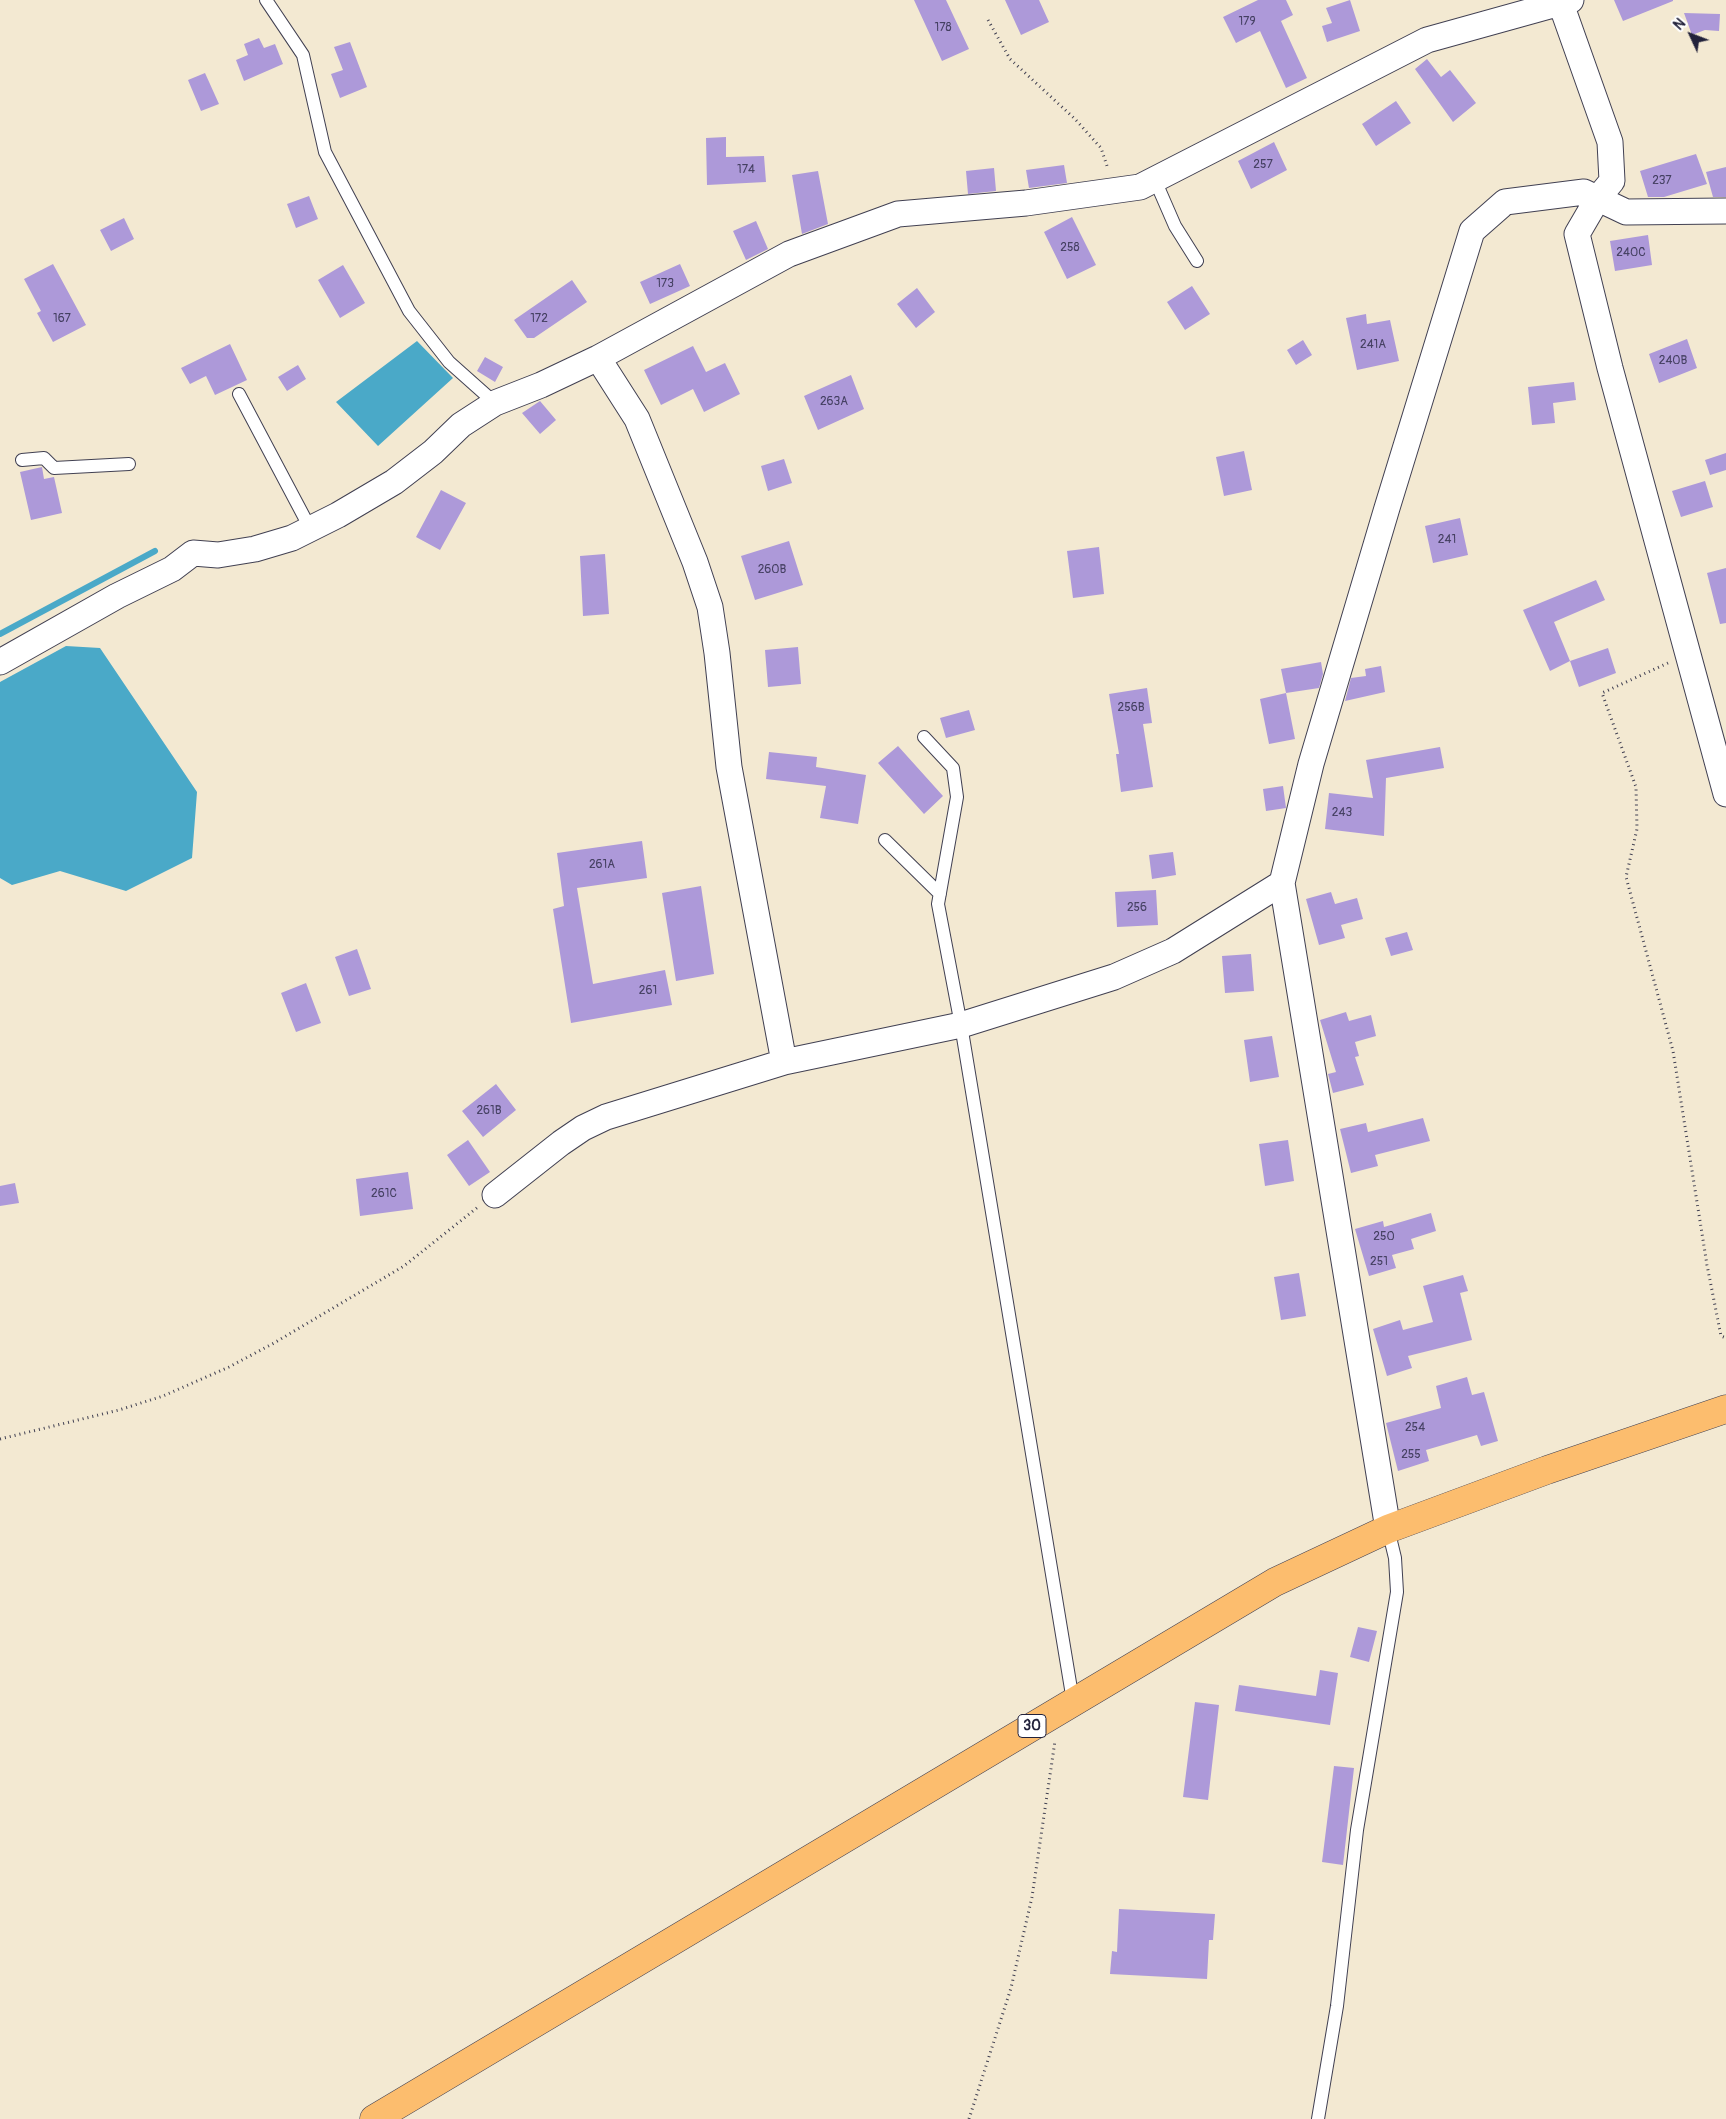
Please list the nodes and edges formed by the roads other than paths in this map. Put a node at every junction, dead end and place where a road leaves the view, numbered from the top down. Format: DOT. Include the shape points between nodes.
graph roads {
  1 [pos="266,0"];
  2 [pos="1564,1"];
  3 [pos="1155,180"];
  4 [pos="1598,198"];
  5 [pos="1726,211"];
  6 [pos="1197,262"];
  7 [pos="598,358"];
  8 [pos="239,394"];
  9 [pos="495,403"];
  10 [pos="22,460"];
  11 [pos="128,464"];
  12 [pos="310,528"];
  13 [pos="0,662"];
  14 [pos="924,737"];
  15 [pos="1726,794"];
  16 [pos="885,840"];
  17 [pos="1282,883"];
  18 [pos="940,894"];
  19 [pos="961,1025"];
  20 [pos="784,1062"];
  21 [pos="495,1195"];
  22 [pos="1726,1409"];
  23 [pos="1388,1529"];
  24 [pos="1073,1701"];
  25 [pos="374,2119"];
  26 [pos="1318,2119"];
  1 -- 9 [label="lane" via="303,55 325,152 409,311 449,362"];
  2 -- 3 [label="street" via="1427,40"];
  2 -- 4 [label="street" via="1610,142 1612,181"];
  3 -- 6 [label="lane" via="1175,226"];
  3 -- 7 [label="street" via="1140,187 1026,204 898,214 790,254"];
  4 -- 5 [label="street" via="1626,212"];
  4 -- 15 [label="street" via="1577,234 1610,368"];
  4 -- 17 [label="street" via="1584,192 1504,202 1472,231 1311,764"];
  7 -- 9 [label="street"];
  7 -- 20 [label="street" via="637,419 710,607 718,653 729,767"];
  8 -- 12 [label="lane"];
  9 -- 12 [label="street" via="461,424 433,452 394,482"];
  10 -- 11 [label="lane" via="44,458 54,468"];
  12 -- 13 [label="street" via="292,538 255,549 218,555 192,553 172,569"];
  14 -- 18 [label="lane" via="953,768 956,797"];
  16 -- 18 [label="lane"];
  17 -- 19 [label="street" via="1173,951 1145,964 1114,977"];
  17 -- 23 [label="street"];
  18 -- 19 [label="lane" via="938,904"];
  19 -- 20 [label="street"];
  19 -- 24 [label="lane"];
  20 -- 21 [label="street" via="606,1117 560,1143"];
  22 -- 23 [label="main road, 30" via="1546,1470"];
  23 -- 24 [label="main road, 30" via="1275,1582"];
  23 -- 26 [label="lane" via="1395,1558 1397,1592 1357,1830 1337,2006"];
  24 -- 25 [label="main road, 30"];
}
